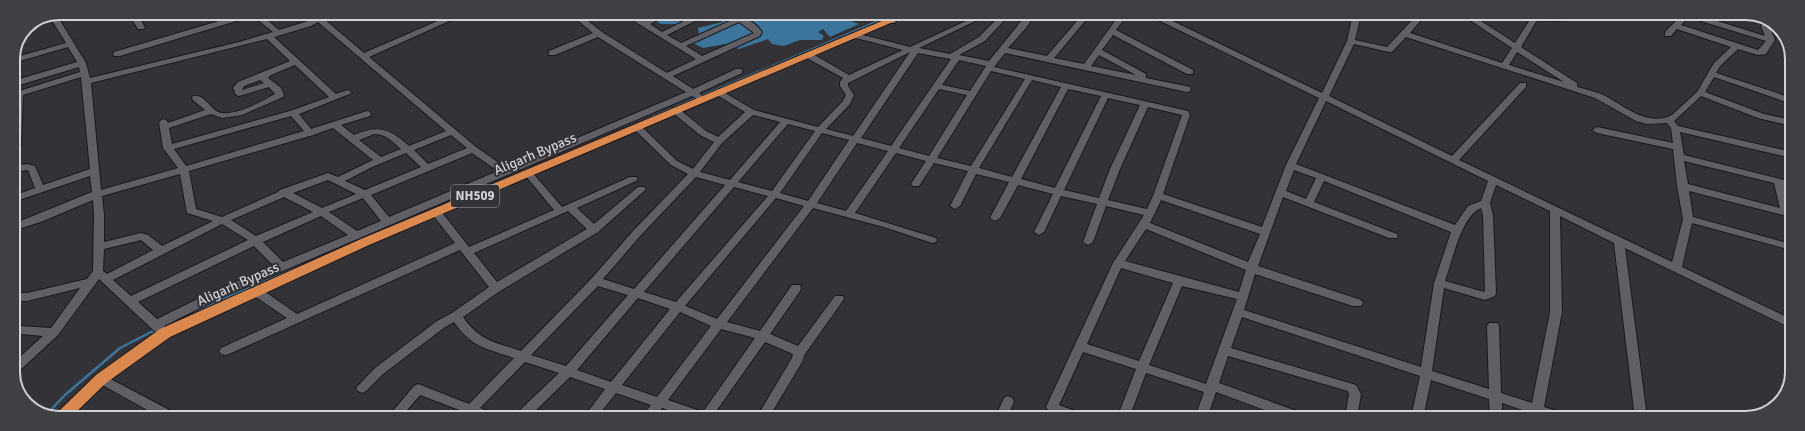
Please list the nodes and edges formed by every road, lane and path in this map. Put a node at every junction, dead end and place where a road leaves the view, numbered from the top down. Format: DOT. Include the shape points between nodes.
graph roads {
  1 [pos="56,20"];
  2 [pos="136,20"];
  3 [pos="231,20"];
  4 [pos="263,20"];
  5 [pos="305,20"];
  6 [pos="312,20"];
  7 [pos="320,20"];
  8 [pos="447,20"];
  9 [pos="582,20"];
  10 [pos="637,20"];
  11 [pos="652,20"];
  12 [pos="692,20"];
  13 [pos="737,20"];
  14 [pos="741,20"];
  15 [pos="886,20"];
  16 [pos="973,20"];
  17 [pos="1000,20"];
  18 [pos="1026,20"];
  19 [pos="1082,20"];
  20 [pos="1120,20"];
  21 [pos="1165,20"];
  22 [pos="1356,20"];
  23 [pos="1417,20"];
  24 [pos="1475,20"];
  25 [pos="1532,20"];
  26 [pos="1682,20"];
  27 [pos="1706,20"];
  28 [pos="644,24"];
  29 [pos="1765,25"];
  30 [pos="1677,26"];
  31 [pos="141,27"];
  32 [pos="275,30"];
  33 [pos="1112,31"];
  34 [pos="599,34"];
  35 [pos="1406,34"];
  36 [pos="1668,34"];
  37 [pos="661,35"];
  38 [pos="856,35"];
  39 [pos="269,36"];
  40 [pos="1771,40"];
  41 [pos="1351,41"];
  42 [pos="70,44"];
  43 [pos="680,46"];
  44 [pos="1517,46"];
  45 [pos="1736,46"];
  46 [pos="913,49"];
  47 [pos="1004,50"];
  48 [pos="1098,51"];
  49 [pos="552,53"];
  50 [pos="117,54"];
  51 [pos="808,55"];
  52 [pos="364,56"];
  53 [pos="955,57"];
  54 [pos="20,59"];
  55 [pos="702,59"];
  56 [pos="1048,60"];
  57 [pos="295,62"];
  58 [pos="990,66"];
  59 [pos="1504,66"];
  60 [pos="1086,67"];
  61 [pos="739,71"];
  62 [pos="1190,72"];
  63 [pos="84,74"];
  64 [pos="1712,74"];
  65 [pos="266,75"];
  66 [pos="667,76"];
  67 [pos="1030,77"];
  68 [pos="849,78"];
  69 [pos="1151,80"];
  70 [pos="20,83"];
  71 [pos="271,84"];
  72 [pos="1066,85"];
  73 [pos="1523,85"];
  74 [pos="937,86"];
  75 [pos="1187,89"];
  76 [pos="1582,91"];
  77 [pos="348,93"];
  78 [pos="720,93"];
  79 [pos="1700,93"];
  80 [pos="20,94"];
  81 [pos="972,94"];
  82 [pos="1106,94"];
  83 [pos="698,96"];
  84 [pos="1323,96"];
  85 [pos="334,97"];
  86 [pos="196,98"];
  87 [pos="1785,99"];
  88 [pos="1145,103"];
  89 [pos="676,110"];
  90 [pos="212,111"];
  91 [pos="751,112"];
  92 [pos="293,113"];
  93 [pos="367,114"];
  94 [pos="786,121"];
  95 [pos="1785,121"];
  96 [pos="335,124"];
  97 [pos="1672,124"];
  98 [pos="638,128"];
  99 [pos="820,130"];
  100 [pos="1597,130"];
  101 [pos="453,131"];
  102 [pos="310,133"];
  103 [pos="353,139"];
  104 [pos="856,139"];
  105 [pos="719,141"];
  106 [pos="1677,147"];
  107 [pos="168,148"];
  108 [pos="473,149"];
  109 [pos="893,149"];
  110 [pos="407,150"];
  111 [pos="1785,153"];
  112 [pos="1679,157"];
  113 [pos="931,158"];
  114 [pos="380,161"];
  115 [pos="1453,161"];
  116 [pos="1291,165"];
  117 [pos="20,168"];
  118 [pos="426,168"];
  119 [pos="184,170"];
  120 [pos="973,170"];
  121 [pos="95,171"];
  122 [pos="504,171"];
  123 [pos="528,173"];
  124 [pos="694,173"];
  125 [pos="1322,176"];
  126 [pos="633,179"];
  127 [pos="1493,180"];
  128 [pos="337,181"];
  129 [pos="1014,181"];
  130 [pos="1778,182"];
  131 [pos="734,183"];
  132 [pos="916,184"];
  133 [pos="1785,184"];
  134 [pos="1682,186"];
  135 [pos="40,189"];
  136 [pos="641,189"];
  137 [pos="283,192"];
  138 [pos="1058,192"];
  139 [pos="1281,193"];
  140 [pos="97,194"];
  141 [pos="366,194"];
  142 [pos="774,194"];
  143 [pos="20,196"];
  144 [pos="1158,196"];
  145 [pos="1103,201"];
  146 [pos="1485,203"];
  147 [pos="1308,204"];
  148 [pos="1785,204"];
  149 [pos="810,205"];
  150 [pos="570,206"];
  151 [pos="954,206"];
  152 [pos="1555,210"];
  153 [pos="560,211"];
  154 [pos="320,212"];
  155 [pos="436,212"];
  156 [pos="1785,212"];
  157 [pos="848,215"];
  158 [pos="995,218"];
  159 [pos="1147,218"];
  160 [pos="1688,219"];
  161 [pos="221,220"];
  162 [pos="387,221"];
  163 [pos="20,226"];
  164 [pos="594,230"];
  165 [pos="1457,230"];
  166 [pos="1039,232"];
  167 [pos="1265,232"];
  168 [pos="355,235"];
  169 [pos="1393,236"];
  170 [pos="257,240"];
  171 [pos="932,240"];
  172 [pos="1619,240"];
  173 [pos="1088,242"];
  174 [pos="1785,245"];
  175 [pos="98,247"];
  176 [pos="464,248"];
  177 [pos="160,250"];
  178 [pos="1118,263"];
  179 [pos="281,267"];
  180 [pos="1252,267"];
  181 [pos="1676,269"];
  182 [pos="102,276"];
  183 [pos="596,280"];
  184 [pos="1179,281"];
  185 [pos="90,282"];
  186 [pos="1439,283"];
  187 [pos="496,288"];
  188 [pos="796,288"];
  189 [pos="257,292"];
  190 [pos="636,294"];
  191 [pos="20,297"];
  192 [pos="1243,297"];
  193 [pos="839,299"];
  194 [pos="129,302"];
  195 [pos="1357,303"];
  196 [pos="678,307"];
  197 [pos="1238,312"];
  198 [pos="456,316"];
  199 [pos="296,319"];
  200 [pos="1785,321"];
  201 [pos="718,324"];
  202 [pos="1493,326"];
  203 [pos="160,329"];
  204 [pos="20,330"];
  205 [pos="54,332"];
  206 [pos="762,336"];
  207 [pos="1080,346"];
  208 [pos="1224,350"];
  209 [pos="225,351"];
  210 [pos="799,353"];
  211 [pos="523,357"];
  212 [pos="20,364"];
  213 [pos="1142,368"];
  214 [pos="567,373"];
  215 [pos="1426,374"];
  216 [pos="101,379"];
  217 [pos="1211,387"];
  218 [pos="362,388"];
  219 [pos="614,388"];
  220 [pos="1496,397"];
  221 [pos="1008,401"];
  222 [pos="660,403"];
  223 [pos="68,411"];
  224 [pos="160,411"];
  225 [pos="399,411"];
  226 [pos="461,411"];
  227 [pos="470,411"];
  228 [pos="527,411"];
  229 [pos="595,411"];
  230 [pos="653,411"];
  231 [pos="684,411"];
  232 [pos="710,411"];
  233 [pos="767,411"];
  234 [pos="1004,411"];
  235 [pos="1062,411"];
  236 [pos="1127,411"];
  237 [pos="1203,411"];
  238 [pos="1281,411"];
  239 [pos="1352,411"];
  240 [pos="1418,411"];
  241 [pos="1496,411"];
  242 [pos="1530,411"];
  243 [pos="1538,411"];
  244 [pos="1640,411"];
  1 -- 42 [label="street"];
  2 -- 31 [label="street"];
  3 -- 50 [label="street"];
  4 -- 32 [label="street"];
  5 -- 32 [label="street"];
  6 -- 39 [label="street" via="308,24"];
  7 -- 52 [label="street"];
  8 -- 52 [label="street"];
  9 -- 34 [label="street"];
  10 -- 28 [label="street"];
  11 -- 28 [label="street"];
  12 -- 37 [label="street"];
  13 -- 43 [label="street"];
  14 -- 55 [label="street" via="756,29 757,34"];
  15 -- 38 [label="highway, Aligarh Bypass / NH509"];
  16 -- 46 [label="street"];
  17 -- 53 [label="street" via="982,39"];
  18 -- 47 [label="street"];
  19 -- 56 [label="street"];
  20 -- 33 [label="street"];
  21 -- 84 [label="street"];
  22 -- 41 [label="street"];
  23 -- 35 [label="street"];
  24 -- 44 [label="street"];
  25 -- 44 [label="street"];
  26 -- 30 [label="street"];
  27 -- 40 [label="street"];
  28 -- 37 [label="street"];
  29 -- 40 [label="street"];
  30 -- 36 [label="street"];
  30 -- 45 [label="street"];
  32 -- 63 [label="street" via="227,44"];
  33 -- 48 [label="street"];
  33 -- 62 [label="street"];
  34 -- 49 [label="street"];
  34 -- 66 [label="street"];
  35 -- 41 [label="street" via="1388,50"];
  35 -- 59 [label="street"];
  37 -- 43 [label="street"];
  38 -- 46 [label="street"];
  38 -- 51 [label="highway, Aligarh Bypass / NH509"];
  39 -- 57 [label="street"];
  39 -- 63 [label="street" via="204,54"];
  40 -- 45 [label="street" via="1763,52 1758,53"];
  41 -- 84 [label="street"];
  42 -- 54 [label="street"];
  42 -- 63 [label="street"];
  43 -- 55 [label="street"];
  44 -- 59 [label="street"];
  44 -- 76 [label="street"];
  45 -- 64 [label="street" via="1717,65"];
  46 -- 53 [label="street"];
  46 -- 68 [label="street"];
  46 -- 104 [label="street"];
  47 -- 56 [label="street"];
  47 -- 58 [label="street"];
  48 -- 60 [label="street"];
  48 -- 69 [label="street"];
  51 -- 68 [label="street"];
  51 -- 78 [label="highway, Aligarh Bypass / NH509"];
  52 -- 101 [label="street"];
  53 -- 58 [label="street"];
  53 -- 74 [label="street"];
  55 -- 66 [label="street"];
  56 -- 60 [label="street"];
  57 -- 65 [label="street"];
  57 -- 85 [label="street"];
  58 -- 67 [label="street"];
  58 -- 81 [label="street"];
  59 -- 76 [label="street"];
  60 -- 69 [label="street"];
  61 -- 83 [label="street"];
  63 -- 70 [label="street"];
  63 -- 80 [label="street"];
  63 -- 121 [label="street"];
  64 -- 79 [label="street"];
  64 -- 87 [label="street"];
  65 -- 71 [label="street" via="263,78"];
  65 -- 71 [label="street" via="241,84 237,88 239,93"];
  66 -- 83 [label="street"];
  67 -- 72 [label="street"];
  67 -- 120 [label="street"];
  68 -- 99 [label="street" via="844,82 850,95 847,102"];
  69 -- 75 [label="street"];
  71 -- 90 [label="street" via="280,95 262,104 228,116"];
  72 -- 82 [label="street"];
  72 -- 129 [label="street"];
  73 -- 115 [label="street"];
  74 -- 81 [label="street"];
  74 -- 109 [label="street"];
  76 -- 97 [label="street" via="1603,98 1639,119"];
  77 -- 85 [label="street"];
  78 -- 83 [label="highway, Aligarh Bypass / NH509"];
  78 -- 91 [label="street"];
  79 -- 95 [label="street" via="1761,116"];
  79 -- 97 [label="street" via="1675,117"];
  81 -- 113 [label="street"];
  82 -- 88 [label="street"];
  82 -- 138 [label="street"];
  83 -- 89 [label="highway, Aligarh Bypass / NH509"];
  83 -- 122 [label="street"];
  84 -- 115 [label="street"];
  84 -- 116 [label="street"];
  85 -- 92 [label="street"];
  86 -- 90 [label="street"];
  88 -- 144 [label="street" via="1183,112 1186,115"];
  88 -- 145 [label="street"];
  89 -- 98 [label="highway, Aligarh Bypass / NH509"];
  89 -- 105 [label="street" via="703,133"];
  90 -- 107 [label="street" via="164,124"];
  91 -- 94 [label="street"];
  91 -- 105 [label="street"];
  92 -- 102 [label="street"];
  92 -- 107 [label="street"];
  93 -- 96 [label="street"];
  94 -- 99 [label="street"];
  94 -- 131 [label="street"];
  96 -- 102 [label="street"];
  96 -- 103 [label="street"];
  97 -- 106 [label="street"];
  97 -- 111 [label="street"];
  98 -- 123 [label="highway, Aligarh Bypass / NH509"];
  98 -- 124 [label="street" via="674,164"];
  99 -- 104 [label="street"];
  99 -- 142 [label="street"];
  100 -- 106 [label="street"];
  101 -- 108 [label="street"];
  101 -- 110 [label="street"];
  102 -- 119 [label="street"];
  103 -- 110 [label="street" via="383,131"];
  103 -- 114 [label="street"];
  104 -- 109 [label="street"];
  104 -- 149 [label="street"];
  105 -- 124 [label="street"];
  106 -- 112 [label="street"];
  107 -- 119 [label="street"];
  108 -- 118 [label="street"];
  108 -- 122 [label="street"];
  109 -- 113 [label="street"];
  109 -- 157 [label="street"];
  110 -- 114 [label="street"];
  110 -- 118 [label="street"];
  112 -- 130 [label="street"];
  112 -- 134 [label="street"];
  113 -- 120 [label="street"];
  113 -- 132 [label="street"];
  114 -- 128 [label="street"];
  115 -- 127 [label="street"];
  116 -- 125 [label="street"];
  116 -- 139 [label="street"];
  117 -- 135 [label="street" via="32,168"];
  118 -- 141 [label="street"];
  119 -- 140 [label="street"];
  119 -- 161 [label="street" via="191,211"];
  120 -- 129 [label="street"];
  120 -- 151 [label="street"];
  121 -- 135 [label="street"];
  121 -- 140 [label="street"];
  122 -- 162 [label="street"];
  123 -- 153 [label="street"];
  123 -- 155 [label="highway, Aligarh Bypass / NH509"];
  124 -- 131 [label="street"];
  124 -- 183 [label="street"];
  125 -- 147 [label="street"];
  125 -- 165 [label="street"];
  126 -- 150 [label="street"];
  127 -- 146 [label="street"];
  127 -- 152 [label="street"];
  128 -- 137 [label="street" via="328,176"];
  128 -- 141 [label="street"];
  129 -- 138 [label="street"];
  129 -- 158 [label="street"];
  130 -- 133 [label="street"];
  130 -- 148 [label="street"];
  131 -- 142 [label="street"];
  131 -- 190 [label="street"];
  134 -- 156 [label="street"];
  134 -- 160 [label="street"];
  135 -- 143 [label="street"];
  136 -- 164 [label="street"];
  137 -- 154 [label="street"];
  137 -- 161 [label="street"];
  138 -- 145 [label="street"];
  138 -- 166 [label="street"];
  139 -- 147 [label="street"];
  139 -- 167 [label="street"];
  140 -- 163 [label="street"];
  140 -- 175 [label="street"];
  141 -- 154 [label="street"];
  141 -- 162 [label="street"];
  142 -- 149 [label="street"];
  142 -- 196 [label="street"];
  144 -- 159 [label="street"];
  144 -- 167 [label="street"];
  145 -- 159 [label="street"];
  145 -- 173 [label="street"];
  146 -- 165 [label="street" via="1472,208"];
  146 -- 186 [label="street" via="1488,215 1491,293 1485,296"];
  147 -- 169 [label="street"];
  149 -- 157 [label="street"];
  149 -- 201 [label="street"];
  150 -- 153 [label="street"];
  150 -- 164 [label="street"];
  152 -- 172 [label="street"];
  152 -- 243 [label="street" via="1556,312"];
  153 -- 176 [label="street"];
  154 -- 168 [label="street"];
  154 -- 170 [label="street"];
  155 -- 176 [label="street"];
  155 -- 189 [label="highway, Aligarh Bypass / NH509"];
  157 -- 171 [label="street"];
  159 -- 178 [label="street"];
  159 -- 180 [label="street"];
  160 -- 174 [label="street"];
  160 -- 181 [label="street"];
  161 -- 170 [label="street"];
  161 -- 177 [label="street"];
  162 -- 168 [label="street"];
  164 -- 187 [label="street"];
  165 -- 186 [label="street"];
  167 -- 180 [label="street"];
  168 -- 179 [label="street"];
  170 -- 179 [label="street"];
  170 -- 194 [label="street"];
  172 -- 181 [label="street"];
  172 -- 244 [label="street"];
  175 -- 177 [label="street" via="141,236"];
  175 -- 182 [label="street"];
  176 -- 187 [label="street"];
  176 -- 199 [label="street"];
  177 -- 182 [label="street"];
  178 -- 184 [label="street"];
  178 -- 207 [label="street"];
  179 -- 203 [label="street" via="220,293"];
  180 -- 192 [label="street"];
  180 -- 195 [label="street"];
  181 -- 200 [label="street"];
  182 -- 185 [label="street"];
  182 -- 194 [label="street"];
  183 -- 190 [label="street"];
  183 -- 211 [label="street"];
  184 -- 192 [label="street"];
  184 -- 213 [label="street"];
  185 -- 191 [label="street"];
  185 -- 205 [label="street"];
  186 -- 215 [label="street"];
  187 -- 198 [label="street"];
  188 -- 206 [label="street"];
  189 -- 199 [label="street"];
  189 -- 203 [label="highway, Aligarh Bypass / NH509"];
  190 -- 196 [label="street"];
  190 -- 214 [label="street"];
  192 -- 197 [label="street"];
  193 -- 210 [label="street"];
  194 -- 203 [label="street"];
  196 -- 201 [label="street"];
  196 -- 219 [label="street"];
  197 -- 208 [label="street"];
  197 -- 215 [label="street"];
  198 -- 211 [label="street" via="466,330 480,342"];
  198 -- 218 [label="street" via="434,329 379,371"];
  199 -- 209 [label="street"];
  201 -- 206 [label="street"];
  201 -- 222 [label="street"];
  202 -- 220 [label="street"];
  203 -- 216 [label="highway, Aligarh Bypass / NH509"];
  204 -- 205 [label="street"];
  205 -- 212 [label="street"];
  206 -- 210 [label="street"];
  206 -- 232 [label="street"];
  207 -- 213 [label="street"];
  207 -- 235 [label="street" via="1052,407"];
  208 -- 217 [label="street"];
  208 -- 239 [label="street" via="1352,388 1355,394"];
  210 -- 233 [label="street" via="798,359"];
  211 -- 214 [label="street"];
  211 -- 227 [label="street"];
  213 -- 217 [label="street"];
  213 -- 236 [label="street"];
  214 -- 219 [label="street"];
  214 -- 228 [label="street"];
  215 -- 220 [label="street"];
  215 -- 240 [label="street"];
  216 -- 223 [label="highway, Aligarh Bypass / NH509"];
  216 -- 224 [label="street"];
  217 -- 237 [label="street"];
  217 -- 238 [label="street"];
  219 -- 222 [label="street"];
  219 -- 229 [label="street"];
  220 -- 241 [label="street"];
  220 -- 242 [label="street"];
  221 -- 234 [label="street"];
  222 -- 230 [label="street"];
  222 -- 231 [label="street"];
  225 -- 226 [label="street" via="418,389"];
}
